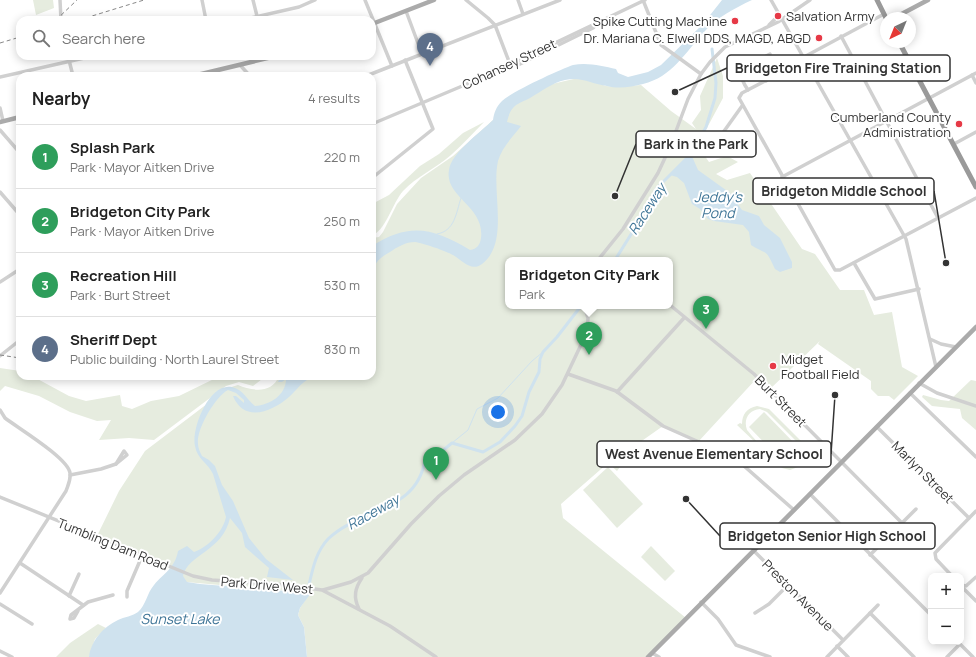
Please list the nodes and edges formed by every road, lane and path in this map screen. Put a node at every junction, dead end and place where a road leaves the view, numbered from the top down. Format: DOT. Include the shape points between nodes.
graph roads {
  1 [pos="60,0"];
  2 [pos="202,0"];
  3 [pos="253,0"];
  4 [pos="315,0"];
  5 [pos="365,0"];
  6 [pos="434,0"];
  7 [pos="466,0"];
  8 [pos="518,0"];
  9 [pos="560,0"];
  10 [pos="644,0"];
  11 [pos="771,0"];
  12 [pos="810,0"];
  13 [pos="877,0"];
  14 [pos="928,0"];
  15 [pos="804,2"];
  16 [pos="406,11"];
  17 [pos="883,12"];
  18 [pos="905,12"];
  19 [pos="523,14"];
  20 [pos="61,16"];
  21 [pos="205,16"];
  22 [pos="257,16"];
  23 [pos="265,16"];
  24 [pos="371,16"];
  25 [pos="781,18"];
  26 [pos="880,18"];
  27 [pos="376,22"];
  28 [pos="495,25"];
  29 [pos="376,30"];
  30 [pos="841,36"];
  31 [pos="902,48"];
  32 [pos="422,54"];
  33 [pos="770,54"];
  34 [pos="804,59"];
  35 [pos="74,60"];
  36 [pos="255,60"];
  37 [pos="405,60"];
  38 [pos="69,61"];
  39 [pos="755,62"];
  40 [pos="240,64"];
  41 [pos="510,64"];
  42 [pos="392,66"];
  43 [pos="22,72"];
  44 [pos="72,72"];
  45 [pos="209,72"];
  46 [pos="247,72"];
  47 [pos="376,72"];
  48 [pos="16,73"];
  49 [pos="976,73"];
  50 [pos="701,74"];
  51 [pos="972,75"];
  52 [pos="0,77"];
  53 [pos="766,81"];
  54 [pos="976,83"];
  55 [pos="748,90"];
  56 [pos="929,98"];
  57 [pos="423,102"];
  58 [pos="742,106"];
  59 [pos="0,108"];
  60 [pos="16,118"];
  61 [pos="886,121"];
  62 [pos="1,122"];
  63 [pos="376,122"];
  64 [pos="0,130"];
  65 [pos="976,132"];
  66 [pos="851,141"];
  67 [pos="954,144"];
  68 [pos="16,148"];
  69 [pos="712,148"];
  70 [pos="376,174"];
  71 [pos="782,177"];
  72 [pos="976,187"];
  73 [pos="0,192"];
  74 [pos="976,198"];
  75 [pos="16,210"];
  76 [pos="938,218"];
  77 [pos="905,236"];
  78 [pos="600,257"];
  79 [pos="854,263"];
  80 [pos="16,272"];
  81 [pos="0,282"];
  82 [pos="918,289"];
  83 [pos="673,308"];
  84 [pos="585,309"];
  85 [pos="684,318"];
  86 [pos="976,327"];
  87 [pos="930,339"];
  88 [pos="16,343"];
  89 [pos="956,347"];
  90 [pos="1,354"];
  91 [pos="936,367"];
  92 [pos="568,374"];
  93 [pos="919,384"];
  94 [pos="617,392"];
  95 [pos="910,393"];
  96 [pos="976,406"];
  97 [pos="0,410"];
  98 [pos="877,427"];
  99 [pos="976,457"];
  100 [pos="842,462"];
  101 [pos="116,464"];
  102 [pos="70,475"];
  103 [pos="810,494"];
  104 [pos="0,497"];
  105 [pos="916,509"];
  106 [pos="794,510"];
  107 [pos="976,511"];
  108 [pos="49,518"];
  109 [pos="969,518"];
  110 [pos="902,523"];
  111 [pos="753,550"];
  112 [pos="870,555"];
  113 [pos="142,556"];
  114 [pos="20,563"];
  115 [pos="178,571"];
  116 [pos="949,573"];
  117 [pos="80,574"];
  118 [pos="363,577"];
  119 [pos="976,577"];
  120 [pos="788,585"];
  121 [pos="964,586"];
  122 [pos="964,588"];
  123 [pos="322,590"];
  124 [pos="0,593"];
  125 [pos="113,595"];
  126 [pos="69,596"];
  127 [pos="127,597"];
  128 [pos="976,601"];
  129 [pos="701,602"];
  130 [pos="0,604"];
  131 [pos="83,605"];
  132 [pos="878,605"];
  133 [pos="360,609"];
  134 [pos="78,611"];
  135 [pos="928,611"];
  136 [pos="754,613"];
  137 [pos="870,613"];
  138 [pos="32,624"];
  139 [pos="843,640"];
  140 [pos="957,645"];
  141 [pos="961,645"];
  142 [pos="837,646"];
  143 [pos="0,651"];
  144 [pos="652,653"];
  145 [pos="12,657"];
  146 [pos="436,657"];
  147 [pos="648,657"];
  148 [pos="659,657"];
  149 [pos="770,657"];
  150 [pos="827,657"];
  151 [pos="848,657"];
  152 [pos="914,657"];
  153 [pos="946,657"];
  154 [pos="973,657"];
  1 -- 20 [label="street"];
  2 -- 21 [label="street"];
  3 -- 22 [label="street"];
  4 -- 23 [label="street"];
  5 -- 24 [label="street"];
  6 -- 16 [label="main road"];
  7 -- 28 [label="street"];
  8 -- 19 [label="street"];
  9 -- 19 [label="street"];
  10 -- 41 [label="street, Cohansey Street" via="518,65"];
  10 -- 50 [label="street" via="660,42 669,52"];
  11 -- 25 [label="street"];
  12 -- 15 [label="street"];
  13 -- 17 [label="highway"];
  14 -- 18 [label="main road"];
  15 -- 25 [label="street"];
  16 -- 27 [label="main road"];
  16 -- 32 [label="street"];
  19 -- 28 [label="street"];
  25 -- 34 [label="street"];
  25 -- 50 [label="street" via="725,47"];
  26 -- 30 [label="street"];
  28 -- 32 [label="street"];
  28 -- 41 [label="street"];
  29 -- 42 [label="street"];
  30 -- 34 [label="street"];
  30 -- 61 [label="street"];
  31 -- 56 [label="highway"];
  32 -- 37 [label="street"];
  33 -- 39 [label="street"];
  34 -- 53 [label="street"];
  34 -- 66 [label="street"];
  35 -- 38 [label="street"];
  36 -- 40 [label="main road"];
  37 -- 42 [label="street"];
  37 -- 57 [label="street"];
  38 -- 43 [label="street"];
  38 -- 44 [label="street"];
  39 -- 53 [label="street"];
  39 -- 55 [label="street" via="747,63 740,68 742,80"];
  40 -- 45 [label="main road"];
  40 -- 46 [label="street"];
  41 -- 57 [label="street, Cohansey Street"];
  42 -- 47 [label="street"];
  48 -- 52 [label="street"];
  49 -- 51 [label="street"];
  50 -- 78 [label="street" via="658,173 623,229"];
  51 -- 54 [label="street"];
  51 -- 56 [label="street"];
  53 -- 55 [label="street"];
  55 -- 58 [label="street" via="739,97"];
  56 -- 61 [label="street"];
  56 -- 67 [label="highway"];
  57 -- 63 [label="street, Cohansey Street"];
  57 -- 70 [label="street" via="433,127 432,131"];
  58 -- 69 [label="street"];
  58 -- 71 [label="street"];
  59 -- 62 [label="street"];
  60 -- 62 [label="main road"];
  61 -- 66 [label="street"];
  61 -- 76 [label="street"];
  64 -- 68 [label="street"];
  65 -- 67 [label="street"];
  66 -- 71 [label="street"];
  66 -- 77 [label="street"];
  67 -- 72 [label="highway"];
  71 -- 79 [label="street" via="834,269 838,271"];
  73 -- 75 [label="street"];
  74 -- 76 [label="street"];
  76 -- 77 [label="street"];
  77 -- 79 [label="street"];
  77 -- 82 [label="street"];
  79 -- 82 [label="street" via="874,299"];
  80 -- 81 [label="street"];
  82 -- 87 [label="street"];
  83 -- 85 [label="street, Burt Street"];
  84 -- 92 [label="street" via="588,318 587,332"];
  85 -- 94 [label="street"];
  85 -- 100 [label="street, Burt Street" via="754,374"];
  86 -- 89 [label="main road"];
  87 -- 89 [label="street"];
  87 -- 91 [label="street"];
  88 -- 90 [label="street"];
  89 -- 91 [label="main road"];
  91 -- 93 [label="main road"];
  92 -- 94 [label="street"];
  92 -- 118 [label="street" via="551,402 530,426 509,445 464,475 439,496 408,527 380,562"];
  93 -- 95 [label="main road"];
  93 -- 96 [label="street"];
  94 -- 106 [label="street" via="663,426 735,458"];
  95 -- 98 [label="main road"];
  95 -- 99 [label="street"];
  97 -- 102 [label="street" via="4,418 60,458 68,467"];
  98 -- 100 [label="main road"];
  98 -- 109 [label="street, Marlyn Street"];
  100 -- 103 [label="main road"];
  100 -- 110 [label="street, Burt Street"];
  101 -- 102 [label="street"];
  102 -- 108 [label="street" via="66,491"];
  103 -- 106 [label="main road"];
  103 -- 112 [label="street"];
  104 -- 108 [label="street, Tumbling Dam Road"];
  105 -- 110 [label="street"];
  106 -- 111 [label="main road"];
  107 -- 109 [label="street"];
  108 -- 113 [label="street, Tumbling Dam Road"];
  108 -- 114 [label="street"];
  109 -- 116 [label="street" via="937,551 935,557"];
  110 -- 112 [label="street"];
  111 -- 120 [label="street, Preston Avenue"];
  111 -- 129 [label="main road"];
  112 -- 135 [label="street"];
  113 -- 115 [label="street, Tumbling Dam Road"];
  113 -- 127 [label="street" via="127,591"];
  114 -- 124 [label="street"];
  114 -- 126 [label="street"];
  115 -- 123 [label="street, Park Drive West" via="212,580"];
  117 -- 126 [label="street"];
  118 -- 123 [label="street"];
  118 -- 133 [label="street" via="355,591 355,599"];
  119 -- 121 [label="street"];
  120 -- 136 [label="street" via="766,607"];
  120 -- 139 [label="street, Preston Avenue"];
  122 -- 128 [label="street"];
  123 -- 133 [label="street, Park Drive West"];
  125 -- 131 [label="street"];
  126 -- 131 [label="street"];
  129 -- 144 [label="main road"];
  129 -- 149 [label="street" via="718,619 736,645"];
  130 -- 138 [label="street"];
  131 -- 134 [label="street"];
  132 -- 137 [label="street"];
  133 -- 146 [label="street, Park Drive West"];
  137 -- 139 [label="street"];
  137 -- 152 [label="street"];
  139 -- 142 [label="street"];
  140 -- 153 [label="street"];
  141 -- 154 [label="street"];
  142 -- 150 [label="street"];
  142 -- 151 [label="street, Preston Avenue"];
  143 -- 145 [label="street"];
  144 -- 147 [label="main road"];
  144 -- 148 [label="street"];
}
